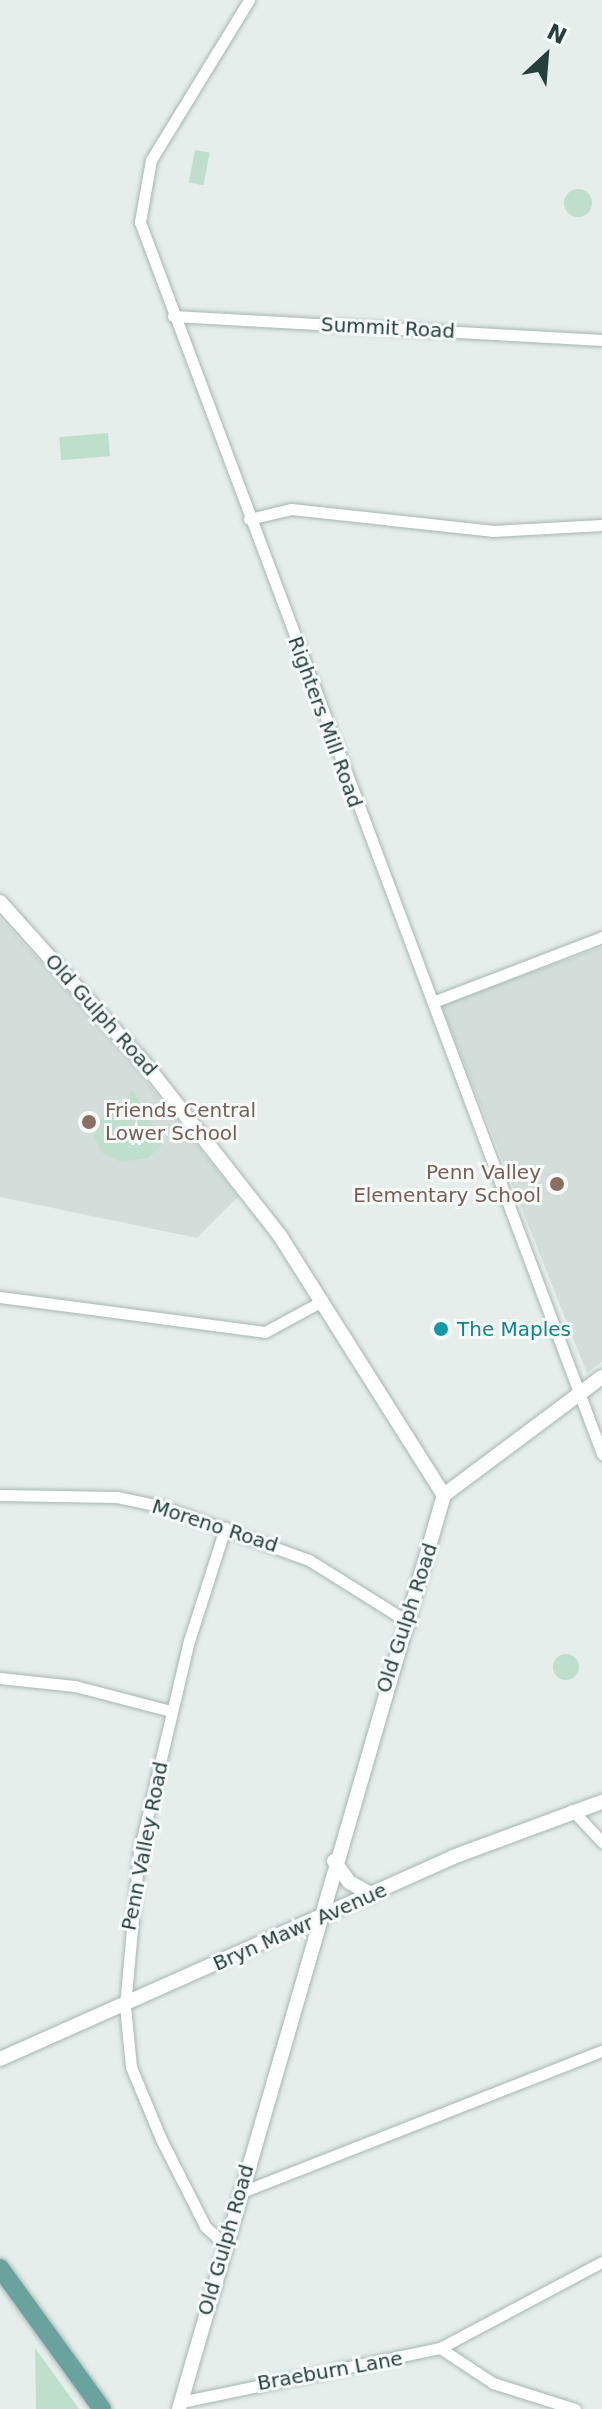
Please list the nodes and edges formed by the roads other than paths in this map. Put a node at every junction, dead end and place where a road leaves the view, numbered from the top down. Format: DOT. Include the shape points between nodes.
graph roads {
  1 [pos="249,0"];
  2 [pos="173,316"];
  3 [pos="602,340"];
  4 [pos="249,519"];
  5 [pos="602,525"];
  6 [pos="0,902"];
  7 [pos="602,937"];
  8 [pos="433,1002"];
  9 [pos="0,1297"];
  10 [pos="322,1301"];
  11 [pos="602,1377"];
  12 [pos="582,1391"];
  13 [pos="602,1454"];
  14 [pos="0,1495"];
  15 [pos="444,1495"];
  16 [pos="225,1528"];
  17 [pos="410,1623"];
  18 [pos="0,1678"];
  19 [pos="171,1711"];
  20 [pos="602,1802"];
  21 [pos="572,1810"];
  22 [pos="602,1842"];
  23 [pos="334,1861"];
  24 [pos="372,1895"];
  25 [pos="317,1919"];
  26 [pos="125,2006"];
  27 [pos="602,2051"];
  28 [pos="0,2059"];
  29 [pos="239,2193"];
  30 [pos="224,2244"];
  31 [pos="602,2262"];
  32 [pos="0,2268"];
  33 [pos="440,2348"];
  34 [pos="180,2406"];
  35 [pos="102,2409"];
  36 [pos="575,2409"];
  1 -- 2 [label="street, Righters Mill Road" via="151,160 140,222"];
  2 -- 3 [label="street, Summit Road"];
  2 -- 4 [label="street, Righters Mill Road"];
  4 -- 5 [label="street" via="291,509 492,531"];
  4 -- 8 [label="street, Righters Mill Road"];
  6 -- 10 [label="street, Old Gulph Road" via="155,1076"];
  7 -- 8 [label="street"];
  8 -- 12 [label="street, Righters Mill Road"];
  9 -- 10 [label="street" via="265,1332"];
  10 -- 15 [label="street, Old Gulph Road"];
  11 -- 12 [label="street"];
  12 -- 13 [label="street, Righters Mill Road"];
  12 -- 15 [label="street"];
  14 -- 16 [label="street, Moreno Road" via="117,1497"];
  15 -- 17 [label="street, Old Gulph Road"];
  16 -- 17 [label="street, Moreno Road" via="309,1560"];
  16 -- 19 [label="street, Penn Valley Road"];
  17 -- 23 [label="street, Old Gulph Road"];
  18 -- 19 [label="street" via="75,1686"];
  19 -- 26 [label="street, Penn Valley Road" via="139,1852"];
  20 -- 21 [label="street, Bryn Mawr Avenue"];
  21 -- 22 [label="street"];
  21 -- 24 [label="street, Bryn Mawr Avenue"];
  23 -- 24 [label="street" via="349,1882"];
  23 -- 25 [label="street, Old Gulph Road"];
  24 -- 25 [label="street, Bryn Mawr Avenue"];
  25 -- 26 [label="street, Bryn Mawr Avenue"];
  25 -- 29 [label="street, Old Gulph Road"];
  26 -- 28 [label="street, Bryn Mawr Avenue"];
  26 -- 30 [label="street, Penn Valley Road" via="131,2067 155,2125 205,2226"];
  27 -- 29 [label="street"];
  29 -- 30 [label="street, Old Gulph Road"];
  30 -- 34 [label="street, Old Gulph Road"];
  31 -- 33 [label="street, Braeburn Lane"];
  32 -- 35 [label="main road"];
  33 -- 34 [label="street, Braeburn Lane"];
  33 -- 36 [label="street" via="493,2383"];
}
